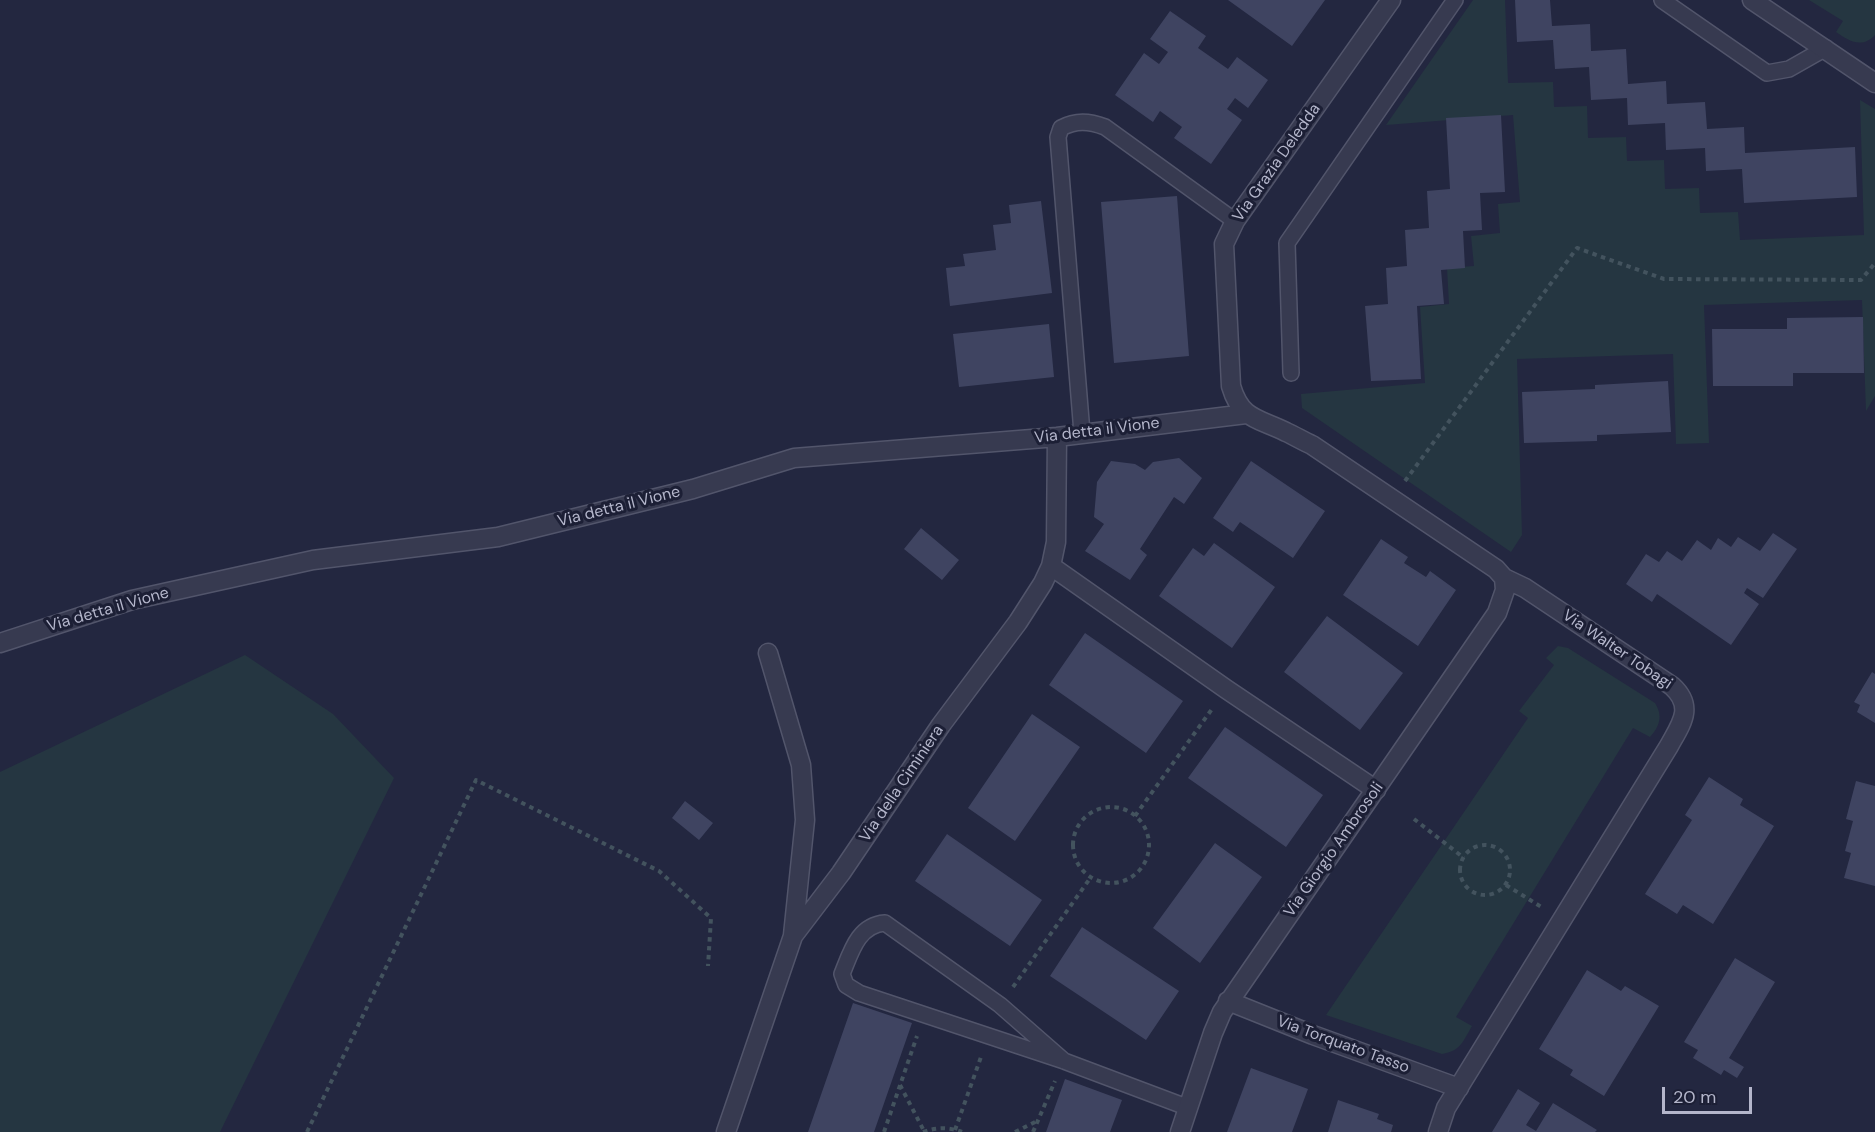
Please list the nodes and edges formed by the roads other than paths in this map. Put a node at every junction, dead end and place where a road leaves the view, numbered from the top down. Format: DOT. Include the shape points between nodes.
graph roads {
  1 [pos="1391,0"];
  2 [pos="1455,0"];
  3 [pos="1662,0"];
  4 [pos="1752,0"];
  5 [pos="1826,48"];
  6 [pos="1873,78"];
  7 [pos="1235,221"];
  8 [pos="1291,373"];
  9 [pos="1246,414"];
  10 [pos="1082,433"];
  11 [pos="1057,437"];
  12 [pos="1051,566"];
  13 [pos="1504,578"];
  14 [pos="0,643"];
  15 [pos="768,653"];
  16 [pos="1376,790"];
  17 [pos="793,936"];
  18 [pos="1228,1001"];
  19 [pos="1064,1061"];
  20 [pos="1458,1088"];
  21 [pos="1189,1108"];
  22 [pos="726,1132"];
  23 [pos="1180,1132"];
  24 [pos="1438,1132"];
  1 -- 7 [label="street, Via Grazia Deledda"];
  2 -- 8 [label="lane" via="1287,243"];
  3 -- 5 [label="lane" via="1767,73 1789,69"];
  4 -- 5 [label="street"];
  5 -- 6 [label="street"];
  7 -- 9 [label="street, Via Grazia Deledda" via="1224,244 1229,358 1231,386 1236,402"];
  7 -- 10 [label="lane" via="1105,127 1091,122 1061,129 1058,138"];
  9 -- 10 [label="street, Via detta il Vione"];
  9 -- 13 [label="street, Via Walter Tobagi" via="1312,446"];
  10 -- 11 [label="street, Via detta il Vione"];
  11 -- 12 [label="street, Via della Ciminiera" via="1056,542"];
  11 -- 14 [label="street, Via detta il Vione" via="794,458 693,489 498,537 313,560 132,600"];
  12 -- 16 [label="street"];
  12 -- 17 [label="street, Via della Ciminiera" via="1018,622"];
  13 -- 16 [label="street, Via Giorgio Ambrosoli" via="1505,590 1497,613"];
  13 -- 20 [label="street, Via Walter Tobagi" via="1672,686 1685,703 1685,713 1669,747"];
  15 -- 17 [label="street" via="801,765 805,820"];
  16 -- 18 [label="street, Via Giorgio Ambrosoli"];
  17 -- 22 [label="street, Via della Ciminiera"];
  18 -- 20 [label="street, Via Torquato Tasso"];
  18 -- 21 [label="street, Via Giorgio Ambrosoli" via="1213,1033"];
  19 -- 19 [label="lane" via="1000,1005 885,923 863,931 852,949 842,974 846,985 859,993"];
  19 -- 21 [label="lane"];
  20 -- 24 [label="street, Via Walter Tobagi"];
  21 -- 23 [label="street, Via Giorgio Ambrosoli"];
}
